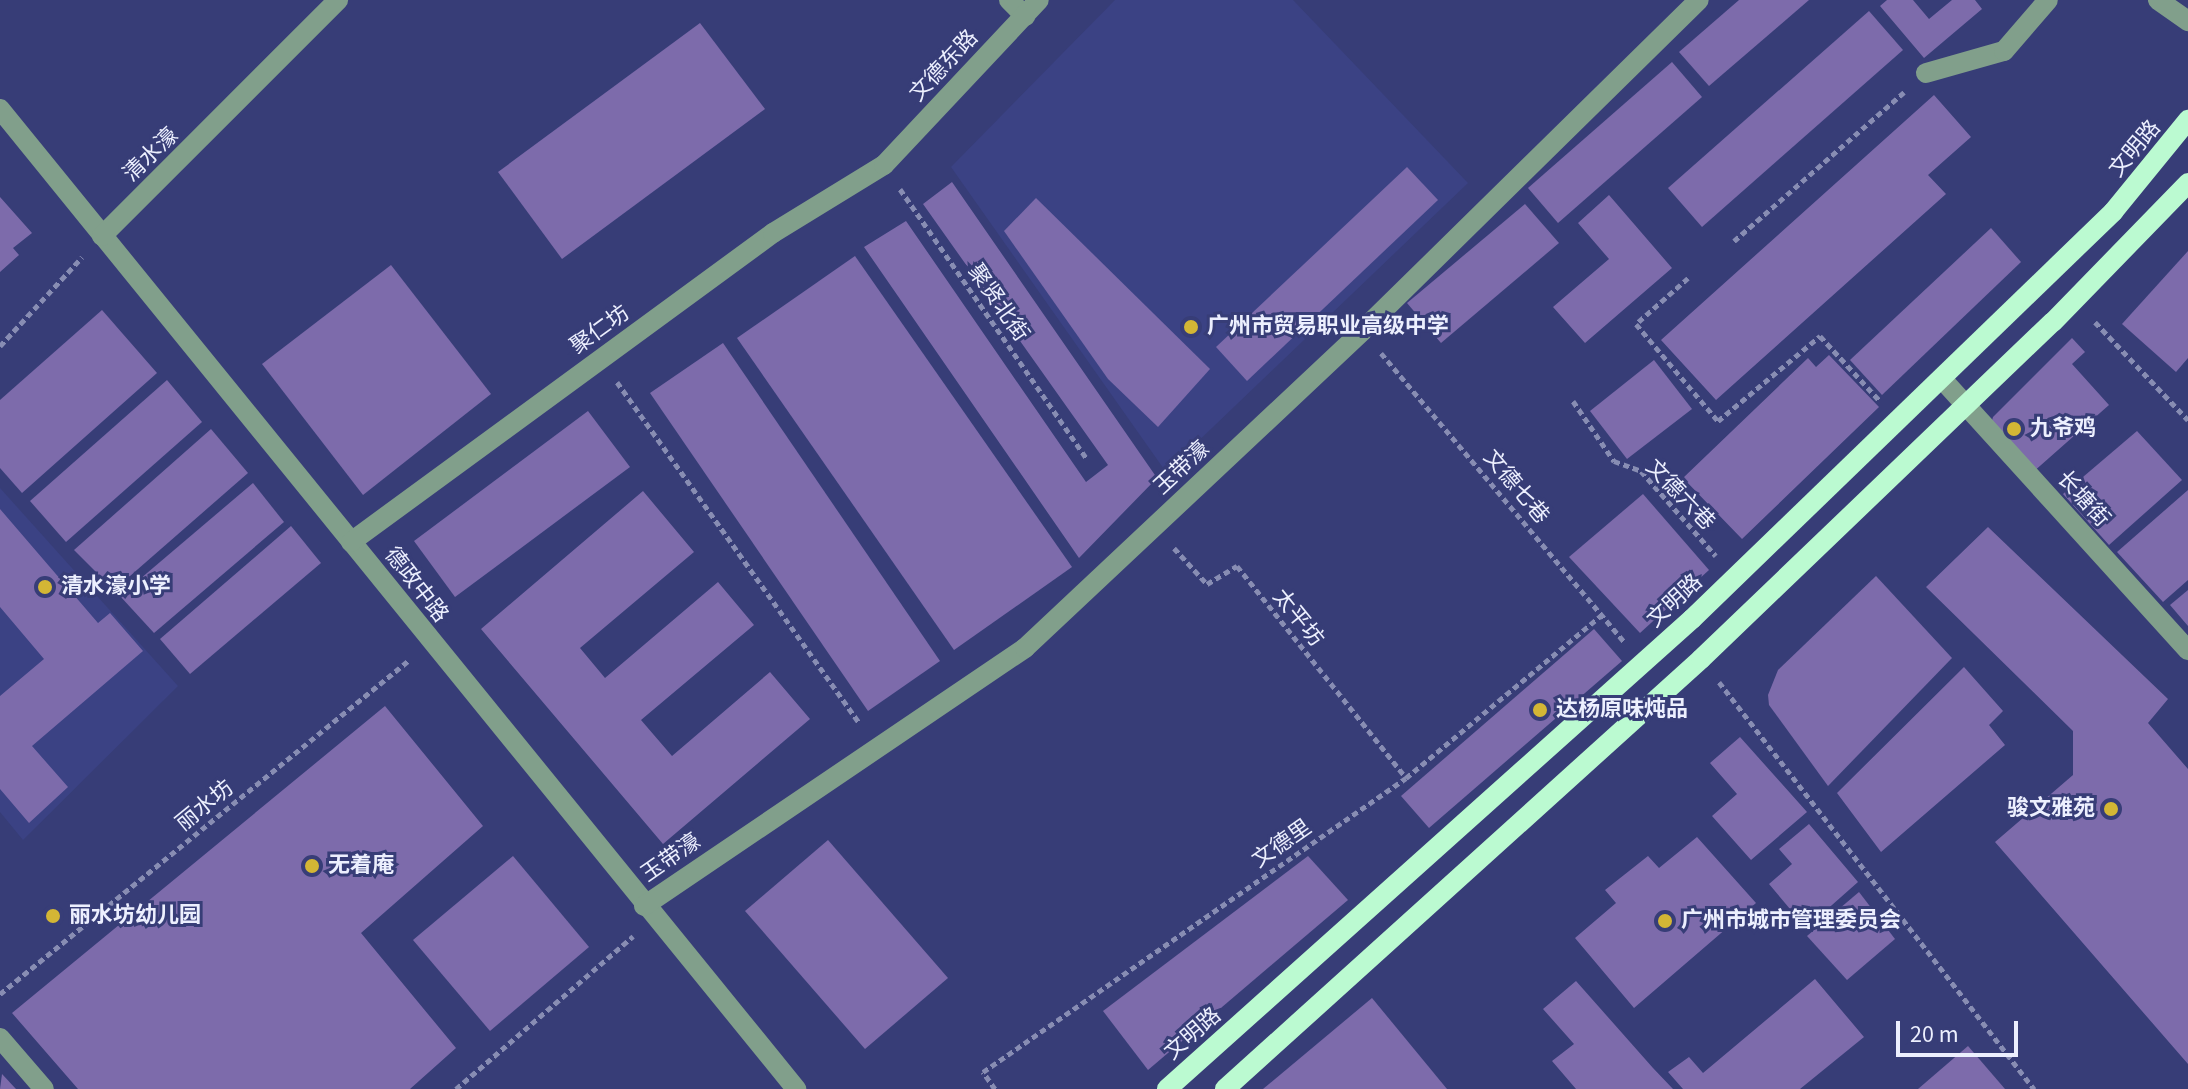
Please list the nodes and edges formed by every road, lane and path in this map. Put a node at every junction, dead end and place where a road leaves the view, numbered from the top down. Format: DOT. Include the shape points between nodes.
graph roads {
  1 [pos="338,0"];
  2 [pos="1009,0"];
  3 [pos="1039,0"];
  4 [pos="1699,0"];
  5 [pos="2048,0"];
  6 [pos="2158,0"];
  7 [pos="1025,16"];
  8 [pos="2188,21"];
  9 [pos="1926,73"];
  10 [pos="0,109"];
  11 [pos="2188,120"];
  12 [pos="884,165"];
  13 [pos="2188,183"];
  14 [pos="102,236"];
  15 [pos="1734,241"];
  16 [pos="1688,278"];
  17 [pos="2075,300"];
  18 [pos="1362,331"];
  19 [pos="0,346"];
  20 [pos="601,359"];
  21 [pos="1942,379"];
  22 [pos="1573,401"];
  23 [pos="1966,405"];
  24 [pos="2188,420"];
  25 [pos="1898,421"];
  26 [pos="1086,458"];
  27 [pos="1154,526"];
  28 [pos="351,542"];
  29 [pos="1735,578"];
  30 [pos="1603,614"];
  31 [pos="431,643"];
  32 [pos="2188,650"];
  33 [pos="1701,659"];
  34 [pos="1642,664"];
  35 [pos="876,746"];
  36 [pos="1406,778"];
  37 [pos="650,912"];
  38 [pos="0,994"];
  39 [pos="0,1038"];
  40 [pos="44,1089"];
  41 [pos="456,1089"];
  42 [pos="796,1089"];
  43 [pos="995,1089"];
  44 [pos="1167,1089"];
  45 [pos="1225,1089"];
  46 [pos="2034,1089"];
  1 -- 14 [label="street, 清水濠"];
  2 -- 7 [label="street"];
  3 -- 7 [label="street, 文德东路"];
  4 -- 18 [label="street, 玉带濠"];
  5 -- 9 [label="street" via="2004,51"];
  6 -- 8 [label="street"];
  7 -- 12 [label="street, 文德东路"];
  9 -- 15 [label="path"];
  10 -- 14 [label="street, 德政中路"];
  11 -- 21 [label="main road, 文明路" via="2113,212"];
  12 -- 20 [label="street, 聚仁坊" via="773,233"];
  12 -- 26 [label="path, 聚贤北街"];
  13 -- 17 [label="main road"];
  14 -- 19 [label="path"];
  14 -- 28 [label="street, 德政中路"];
  16 -- 25 [label="path" via="1636,324 1718,421 1820,336"];
  17 -- 23 [label="main road"];
  17 -- 24 [label="path"];
  18 -- 27 [label="street, 玉带濠"];
  18 -- 30 [label="path, 文德七巷"];
  20 -- 28 [label="street, 聚仁坊"];
  20 -- 35 [label="path"];
  21 -- 23 [label="street, 长塘街"];
  21 -- 25 [label="main road, 文明路"];
  22 -- 29 [label="path, 文德六巷" via="1614,461 1641,471"];
  23 -- 32 [label="street, 长塘街"];
  23 -- 33 [label="main road"];
  25 -- 29 [label="main road, 文明路"];
  27 -- 35 [label="street, 玉带濠" via="1025,648"];
  27 -- 36 [label="path, 太平坊" via="1207,584 1237,566"];
  28 -- 31 [label="street, 德政中路"];
  29 -- 34 [label="main road, 文明路"];
  30 -- 34 [label="path, 文德七巷"];
  30 -- 36 [label="path, 文德里"];
  31 -- 37 [label="street, 德政中路"];
  31 -- 38 [label="path, 丽水坊"];
  33 -- 45 [label="main road"];
  33 -- 46 [label="path"];
  34 -- 44 [label="main road, 文明路"];
  35 -- 37 [label="street, 玉带濠"];
  36 -- 43 [label="path, 文德里" via="983,1072"];
  37 -- 41 [label="path, 玉带濠"];
  37 -- 42 [label="street, 德政中路"];
  39 -- 40 [label="street"];
}
